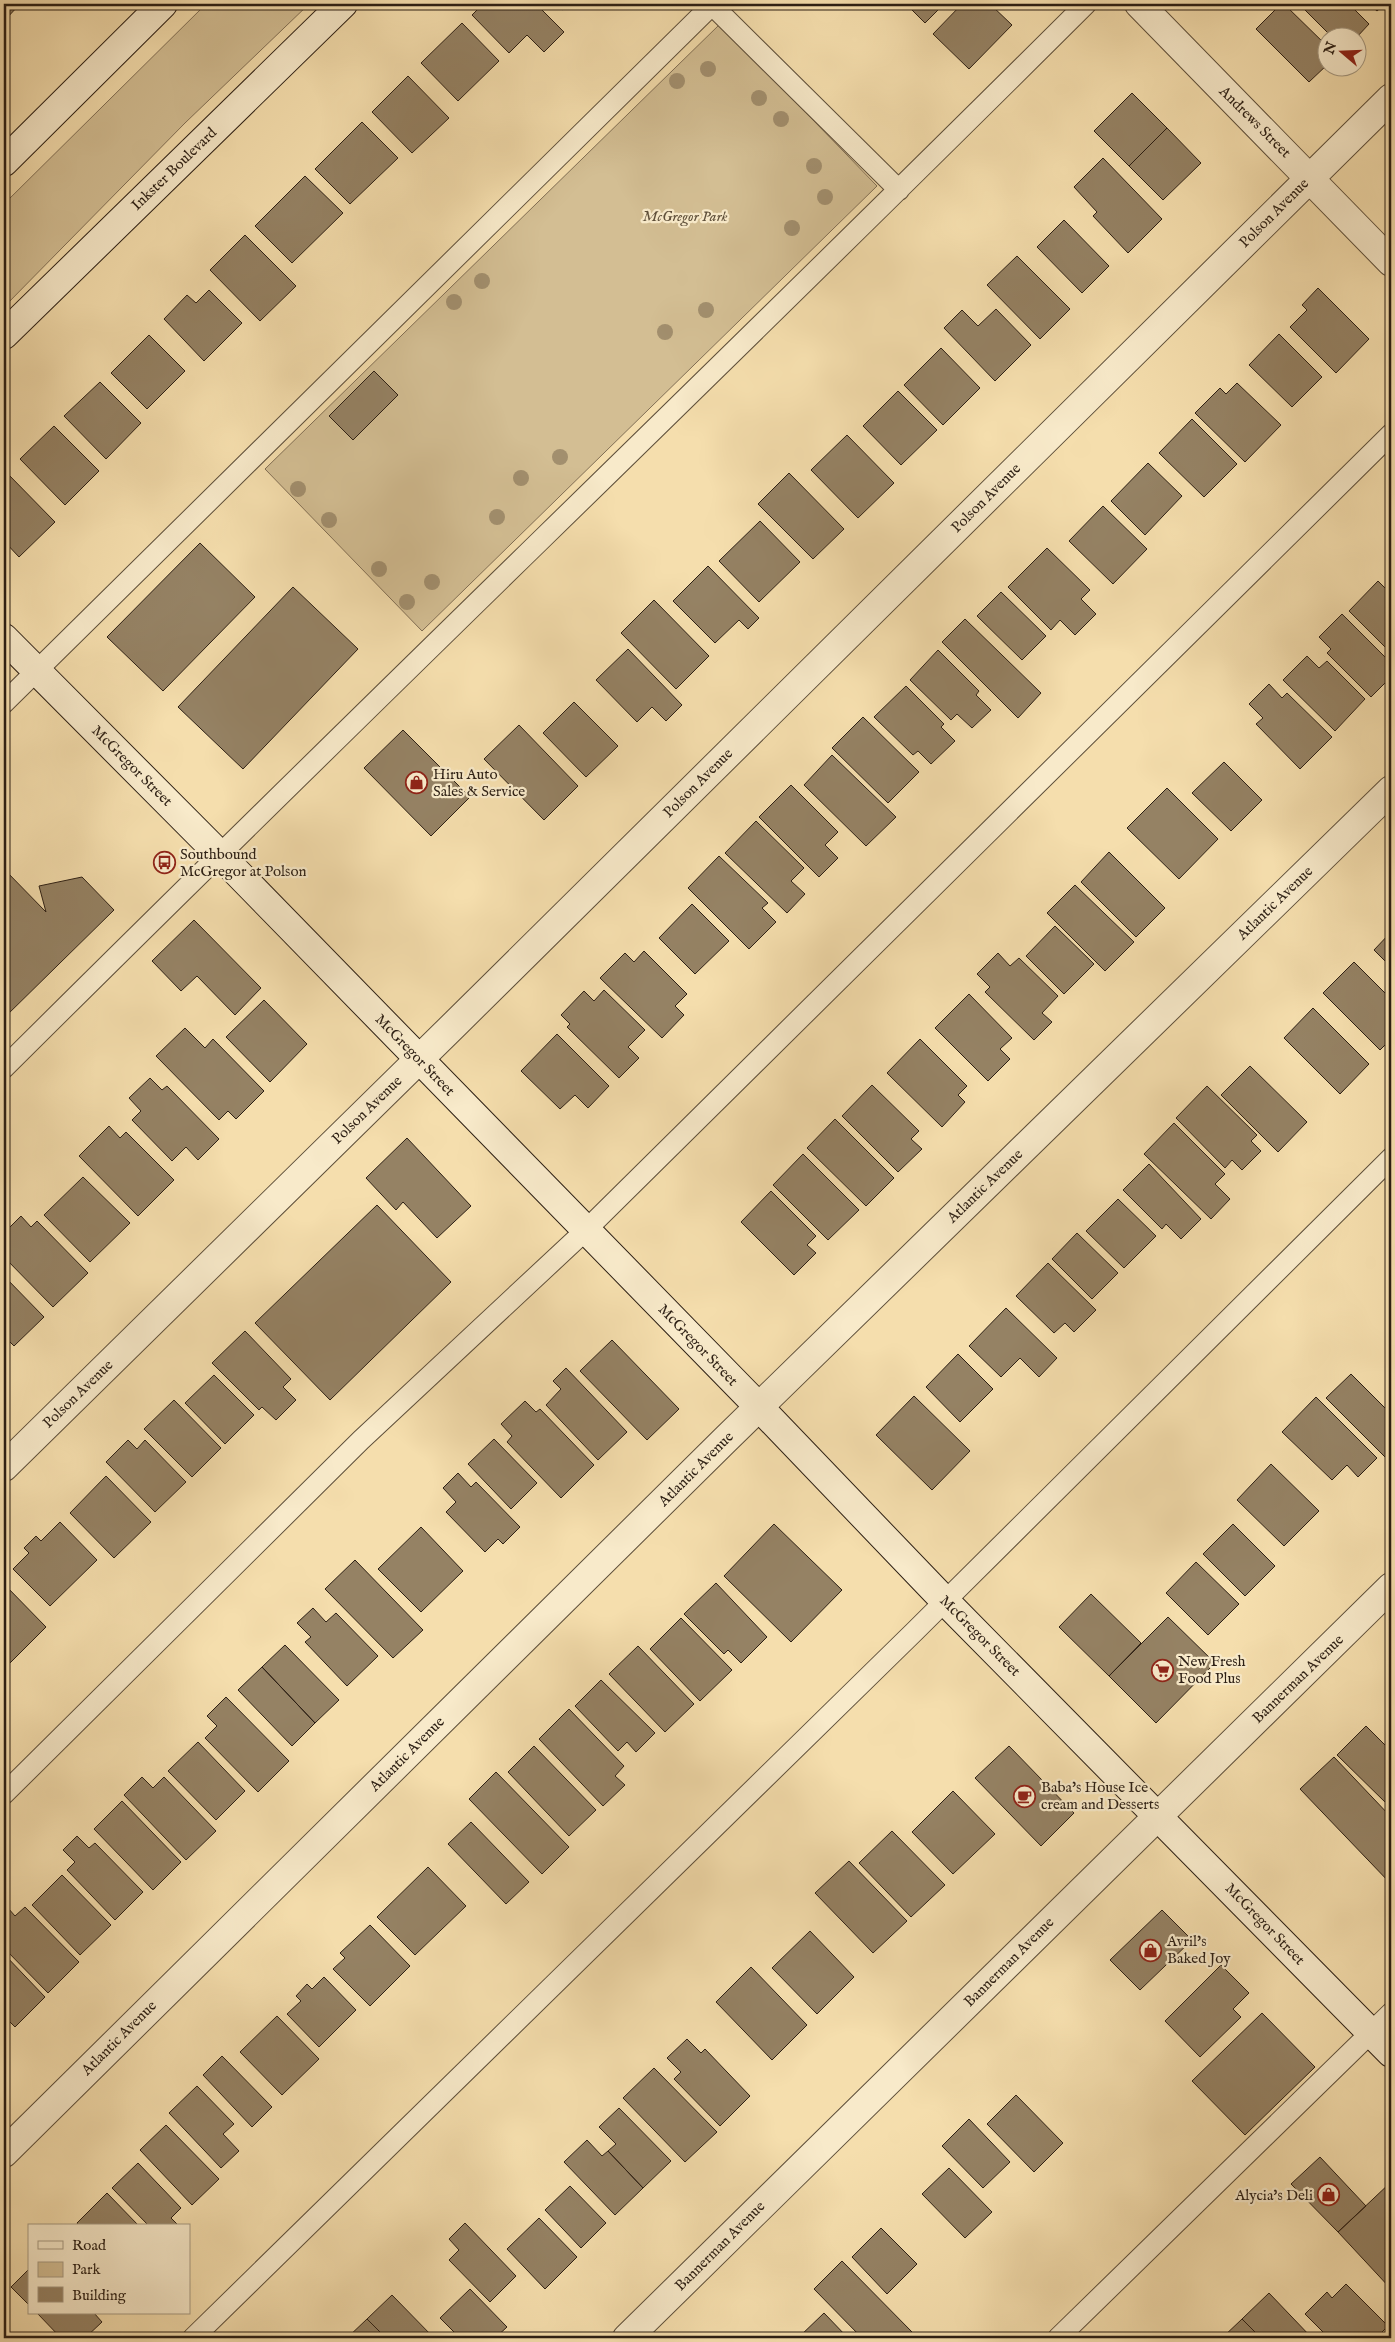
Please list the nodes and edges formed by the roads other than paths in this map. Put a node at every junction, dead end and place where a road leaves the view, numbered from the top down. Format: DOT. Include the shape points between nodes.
graph roads {
  1 [pos="163,4"];
  2 [pos="343,4"];
  3 [pos="713,4"];
  4 [pos="1086,4"];
  5 [pos="1139,4"];
  6 [pos="1391,98"];
  7 [pos="4,162"];
  8 [pos="1310,178"];
  9 [pos="899,190"];
  10 [pos="1391,262"];
  11 [pos="4,335"];
  12 [pos="1391,434"];
  13 [pos="4,638"];
  14 [pos="36,670"];
  15 [pos="4,703"];
  16 [pos="1391,790"];
  17 [pos="219,854"];
  18 [pos="420,1059"];
  19 [pos="4,1068"];
  20 [pos="1391,1158"];
  21 [pos="586,1230"];
  22 [pos="759,1407"];
  23 [pos="4,1467"];
  24 [pos="1391,1587"];
  25 [pos="945,1602"];
  26 [pos="4,1794"];
  27 [pos="1158,1815"];
  28 [pos="1391,2013"];
  29 [pos="1371,2033"];
  30 [pos="1391,2053"];
  31 [pos="4,2153"];
  32 [pos="193,2338"];
  33 [pos="627,2338"];
  34 [pos="1058,2338"];
  1 -- 7 [label="street"];
  2 -- 11 [label="street, Inkster Boulevard"];
  3 -- 9 [label="lane"];
  3 -- 14 [label="lane"];
  4 -- 9 [label="lane"];
  5 -- 8 [label="street, Andrews Street"];
  6 -- 8 [label="street, Polson Avenue"];
  8 -- 10 [label="street, Andrews Street"];
  8 -- 18 [label="street, Polson Avenue"];
  9 -- 17 [label="lane"];
  12 -- 21 [label="lane"];
  13 -- 14 [label="street, McGregor Street"];
  14 -- 15 [label="lane"];
  14 -- 17 [label="street, McGregor Street"];
  16 -- 22 [label="street, Atlantic Avenue"];
  17 -- 18 [label="street, McGregor Street"];
  17 -- 19 [label="lane"];
  18 -- 21 [label="street, McGregor Street"];
  18 -- 23 [label="street, Polson Avenue"];
  20 -- 25 [label="lane"];
  21 -- 22 [label="street, McGregor Street"];
  21 -- 26 [label="lane" via="361,1440"];
  22 -- 25 [label="street, McGregor Street"];
  22 -- 31 [label="street, Atlantic Avenue"];
  24 -- 27 [label="street, Bannerman Avenue"];
  25 -- 27 [label="street, McGregor Street"];
  25 -- 32 [label="lane"];
  27 -- 29 [label="street, McGregor Street"];
  27 -- 33 [label="street, Bannerman Avenue"];
  28 -- 29 [label="lane"];
  29 -- 30 [label="street, McGregor Street"];
  29 -- 34 [label="lane"];
}
